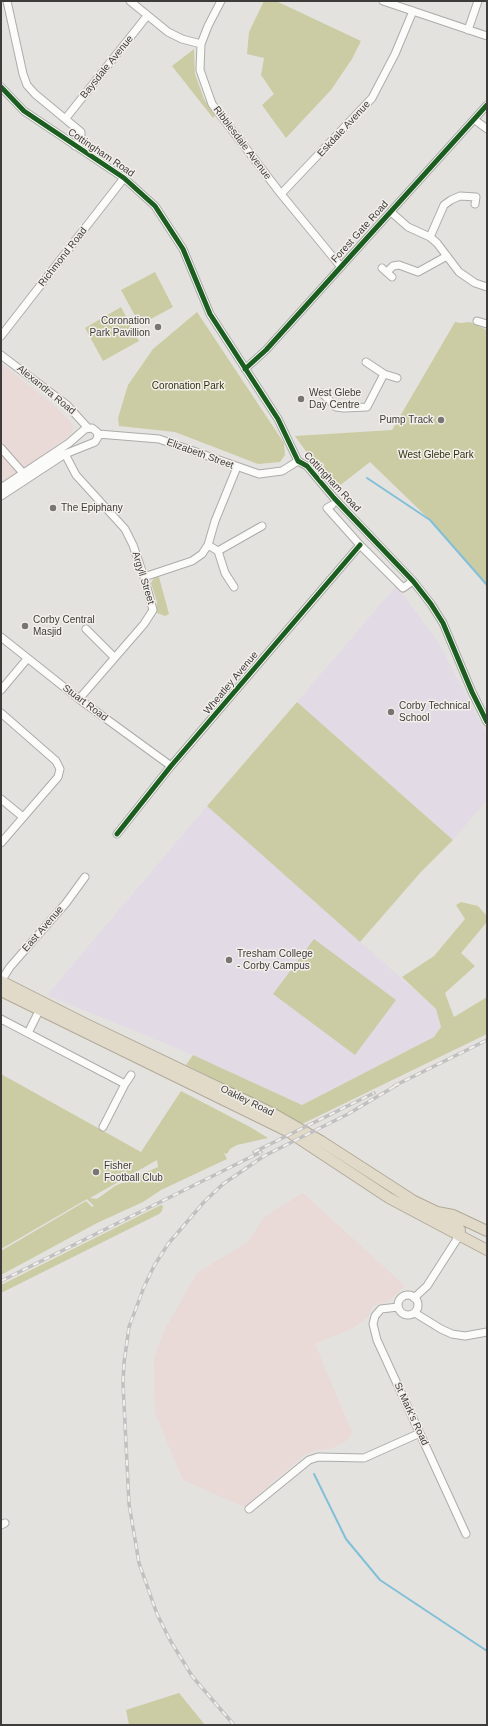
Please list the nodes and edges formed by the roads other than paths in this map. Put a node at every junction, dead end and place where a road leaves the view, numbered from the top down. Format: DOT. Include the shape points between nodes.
graph roads {
  1 [pos="7,1"];
  2 [pos="130,1"];
  3 [pos="221,1"];
  4 [pos="383,1"];
  5 [pos="478,1"];
  6 [pos="412,11"];
  7 [pos="147,16"];
  8 [pos="468,30"];
  9 [pos="487,36"];
  10 [pos="201,44"];
  11 [pos="1,87"];
  12 [pos="487,105"];
  13 [pos="66,118"];
  14 [pos="475,120"];
  15 [pos="487,130"];
  16 [pos="75,146"];
  17 [pos="124,178"];
  18 [pos="281,194"];
  19 [pos="475,204"];
  20 [pos="391,212"];
  21 [pos="430,237"];
  22 [pos="447,256"];
  23 [pos="341,267"];
  24 [pos="387,272"];
  25 [pos="487,286"];
  26 [pos="478,320"];
  27 [pos="486,322"];
  28 [pos="1,336"];
  29 [pos="1,355"];
  30 [pos="366,362"];
  31 [pos="245,369"];
  32 [pos="384,374"];
  33 [pos="398,378"];
  34 [pos="322,394"];
  35 [pos="85,429"];
  36 [pos="98,434"];
  37 [pos="90,444"];
  38 [pos="1,448"];
  39 [pos="65,454"];
  40 [pos="298,461"];
  41 [pos="237,468"];
  42 [pos="23,473"];
  43 [pos="1,488"];
  44 [pos="1,496"];
  45 [pos="332,505"];
  46 [pos="262,526"];
  47 [pos="208,545"];
  48 [pos="360,545"];
  49 [pos="218,550"];
  50 [pos="144,577"];
  51 [pos="413,581"];
  52 [pos="234,587"];
  53 [pos="86,629"];
  54 [pos="1,637"];
  55 [pos="114,656"];
  56 [pos="27,658"];
  57 [pos="1,690"];
  58 [pos="79,699"];
  59 [pos="1,713"];
  60 [pos="487,722"];
  61 [pos="171,766"];
  62 [pos="1,798"];
  63 [pos="23,817"];
  64 [pos="117,834"];
  65 [pos="1,843"];
  66 [pos="85,877"];
  67 [pos="1,981"];
  68 [pos="1,991"];
  69 [pos="39,1011"];
  70 [pos="1,1019"];
  71 [pos="28,1033"];
  72 [pos="130,1075"];
  73 [pos="125,1084"];
  74 [pos="103,1127"];
  75 [pos="437,1212"];
  76 [pos="477,1226"];
  77 [pos="487,1232"];
  78 [pos="460,1236"];
  79 [pos="487,1250"];
  80 [pos="414,1298"];
  81 [pos="398,1307"];
  82 [pos="415,1312"];
  83 [pos="487,1332"];
  84 [pos="420,1432"];
  85 [pos="249,1509"];
  86 [pos="466,1534"];
  1 -- 13 [label="street" via="23,74 28,85 35,94"];
  2 -- 7 [label="street"];
  3 -- 10 [label="street, Ribblesdale Avenue"];
  4 -- 6 [label="street"];
  5 -- 8 [label="street"];
  6 -- 8 [label="street"];
  6 -- 18 [label="street, Eskdale Avenue" via="395,54 372,98"];
  7 -- 10 [label="street" via="168,32"];
  7 -- 13 [label="street, Baysdale Avenue"];
  8 -- 9 [label="street"];
  10 -- 18 [label="street, Ribblesdale Avenue" via="200,70 213,106"];
  11 -- 16 [label="street, Cottingham Road" via="24,111"];
  12 -- 14 [label="street, Forest Gate Road"];
  13 -- 16 [label="street" via="81,132 81,138"];
  14 -- 15 [label="street"];
  14 -- 20 [label="street, Forest Gate Road"];
  16 -- 17 [label="street, Cottingham Road"];
  17 -- 28 [label="street, Richmond Road"];
  17 -- 31 [label="street, Cottingham Road" via="154,206 170,226 183,249 210,314"];
  18 -- 23 [label="street, Ribblesdale Avenue"];
  19 -- 21 [label="street" via="476,197 465,195 444,205"];
  20 -- 21 [label="street" via="408,227"];
  20 -- 23 [label="street, Forest Gate Road"];
  21 -- 22 [label="street"];
  22 -- 24 [label="street" via="418,272 399,265 393,266"];
  22 -- 25 [label="street" via="459,272 475,283"];
  23 -- 31 [label="street, Forest Gate Road" via="266,350"];
  26 -- 27 [label="street"];
  29 -- 35 [label="street, Alexandra Road" via="67,405"];
  30 -- 32 [label="street"];
  31 -- 40 [label="street, Cottingham Road" via="278,419"];
  32 -- 33 [label="street"];
  32 -- 34 [label="street" via="367,407 336,406"];
  35 -- 36 [label="street" via="94,429"];
  35 -- 37 [label="street" via="83,440"];
  35 -- 42 [label="street" via="73,440"];
  36 -- 37 [label="street" via="95,442"];
  36 -- 41 [label="street, Elizabeth Street" via="159,439"];
  37 -- 39 [label="street"];
  38 -- 42 [label="street"];
  39 -- 44 [label="street"];
  39 -- 50 [label="street, Argyll Street" via="76,475 125,529"];
  40 -- 41 [label="street, Elizabeth Street" via="290,468 271,474 259,474"];
  40 -- 51 [label="street, Cottingham Road" via="307,466"];
  41 -- 47 [label="street"];
  42 -- 43 [label="street"];
  45 -- 48 [label="street" via="328,508"];
  46 -- 49 [label="street"];
  47 -- 49 [label="street"];
  47 -- 50 [label="street" via="202,554 192,561"];
  48 -- 51 [label="street" via="403,588"];
  48 -- 61 [label="street, Wheatley Avenue"];
  49 -- 52 [label="street" via="223,574"];
  50 -- 55 [label="street, Argyll Street" via="153,610 144,624"];
  51 -- 60 [label="street, Cottingham Road" via="443,623"];
  53 -- 55 [label="street"];
  54 -- 56 [label="street, Stuart Road"];
  55 -- 58 [label="street, Argyll Street"];
  56 -- 57 [label="street"];
  56 -- 58 [label="street, Stuart Road"];
  58 -- 61 [label="street, Stuart Road"];
  59 -- 63 [label="street" via="59,765 58,777"];
  61 -- 64 [label="street, Wheatley Avenue"];
  62 -- 63 [label="street"];
  63 -- 65 [label="street"];
  66 -- 67 [label="street, East Avenue"];
  67 -- 75 [label="highway, Oakley Road" via="285,1120 398,1192"];
  68 -- 69 [label="highway, Oakley Road"];
  69 -- 71 [label="street"];
  69 -- 78 [label="highway, Oakley Road" via="289,1132 389,1198"];
  70 -- 71 [label="street"];
  71 -- 73 [label="street"];
  72 -- 73 [label="street"];
  73 -- 74 [label="street"];
  75 -- 76 [label="highway, Oakley Road" via="447,1213"];
  75 -- 78 [label="highway" via="458,1227"];
  76 -- 77 [label="highway, Oakley Road"];
  76 -- 78 [label="highway" via="466,1230"];
  78 -- 79 [label="highway, Oakley Road"];
  78 -- 80 [label="street" via="426,1286"];
  80 -- 81 [label="street" via="409,1295 403,1297"];
  80 -- 82 [label="street" via="418,1304"];
  81 -- 82 [label="street" via="403,1314 410,1315"];
  81 -- 84 [label="street, St Mark's Road" via="381,1309 375,1316 374,1328 377,1340"];
  82 -- 83 [label="street" via="452,1334 464,1336"];
  84 -- 85 [label="street" via="364,1458 318,1457 309,1460"];
  84 -- 86 [label="street, St Mark's Road"];
}
